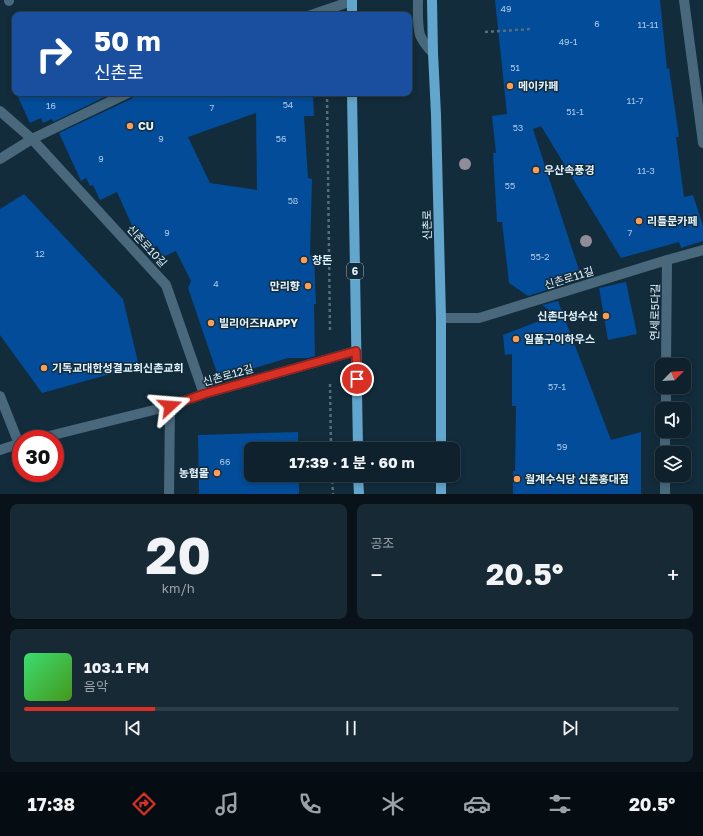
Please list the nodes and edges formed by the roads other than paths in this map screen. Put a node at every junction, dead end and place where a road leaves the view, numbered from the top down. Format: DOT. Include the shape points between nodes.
graph roads {
  1 [pos="418,0"];
  2 [pos="432,0"];
  3 [pos="684,0"];
  4 [pos="352,1"];
  5 [pos="320,12"];
  6 [pos="352,12"];
  7 [pos="433,54"];
  8 [pos="122,96"];
  9 [pos="352,96"];
  10 [pos="0,111"];
  11 [pos="32,139"];
  12 [pos="703,143"];
  13 [pos="0,159"];
  14 [pos="703,250"];
  15 [pos="667,260"];
  16 [pos="441,318"];
  17 [pos="356,351"];
  18 [pos="666,358"];
  19 [pos="204,394"];
  20 [pos="0,396"];
  21 [pos="170,406"];
  22 [pos="14,430"];
  23 [pos="64,432"];
  24 [pos="358,442"];
  25 [pos="441,442"];
  26 [pos="12,446"];
  27 [pos="0,450"];
  28 [pos="358,482"];
  29 [pos="441,482"];
  30 [pos="665,482"];
  31 [pos="169,494"];
  32 [pos="359,494"];
  33 [pos="441,494"];
  34 [pos="665,494"];
  1 -- 7 [label="street" via="420,35"];
  2 -- 7 [label="main road, 신촌로"];
  3 -- 12 [label="street"];
  4 -- 5 [label="street"];
  4 -- 6 [label="main road"];
  7 -- 16 [label="main road, 신촌로"];
  8 -- 11 [label="street"];
  9 -- 17 [label="main road, 6"];
  10 -- 11 [label="street, 신촌로10길"];
  11 -- 13 [label="street"];
  11 -- 19 [label="street, 신촌로10길" via="166,285"];
  14 -- 15 [label="street, 신촌로11길"];
  15 -- 16 [label="street, 신촌로11길" via="479,318"];
  15 -- 18 [label="street, 연세로5다길"];
  16 -- 25 [label="main road, 신촌로"];
  17 -- 19 [label="street, 신촌로12길"];
  17 -- 24 [label="main road, 6"];
  19 -- 21 [label="street, 신촌로12길"];
  20 -- 22 [label="street"];
  21 -- 23 [label="street, 신촌로12길"];
  21 -- 31 [label="street"];
  26 -- 27 [label="street"];
  28 -- 32 [label="main road"];
  29 -- 33 [label="main road"];
  30 -- 34 [label="street"];
}
